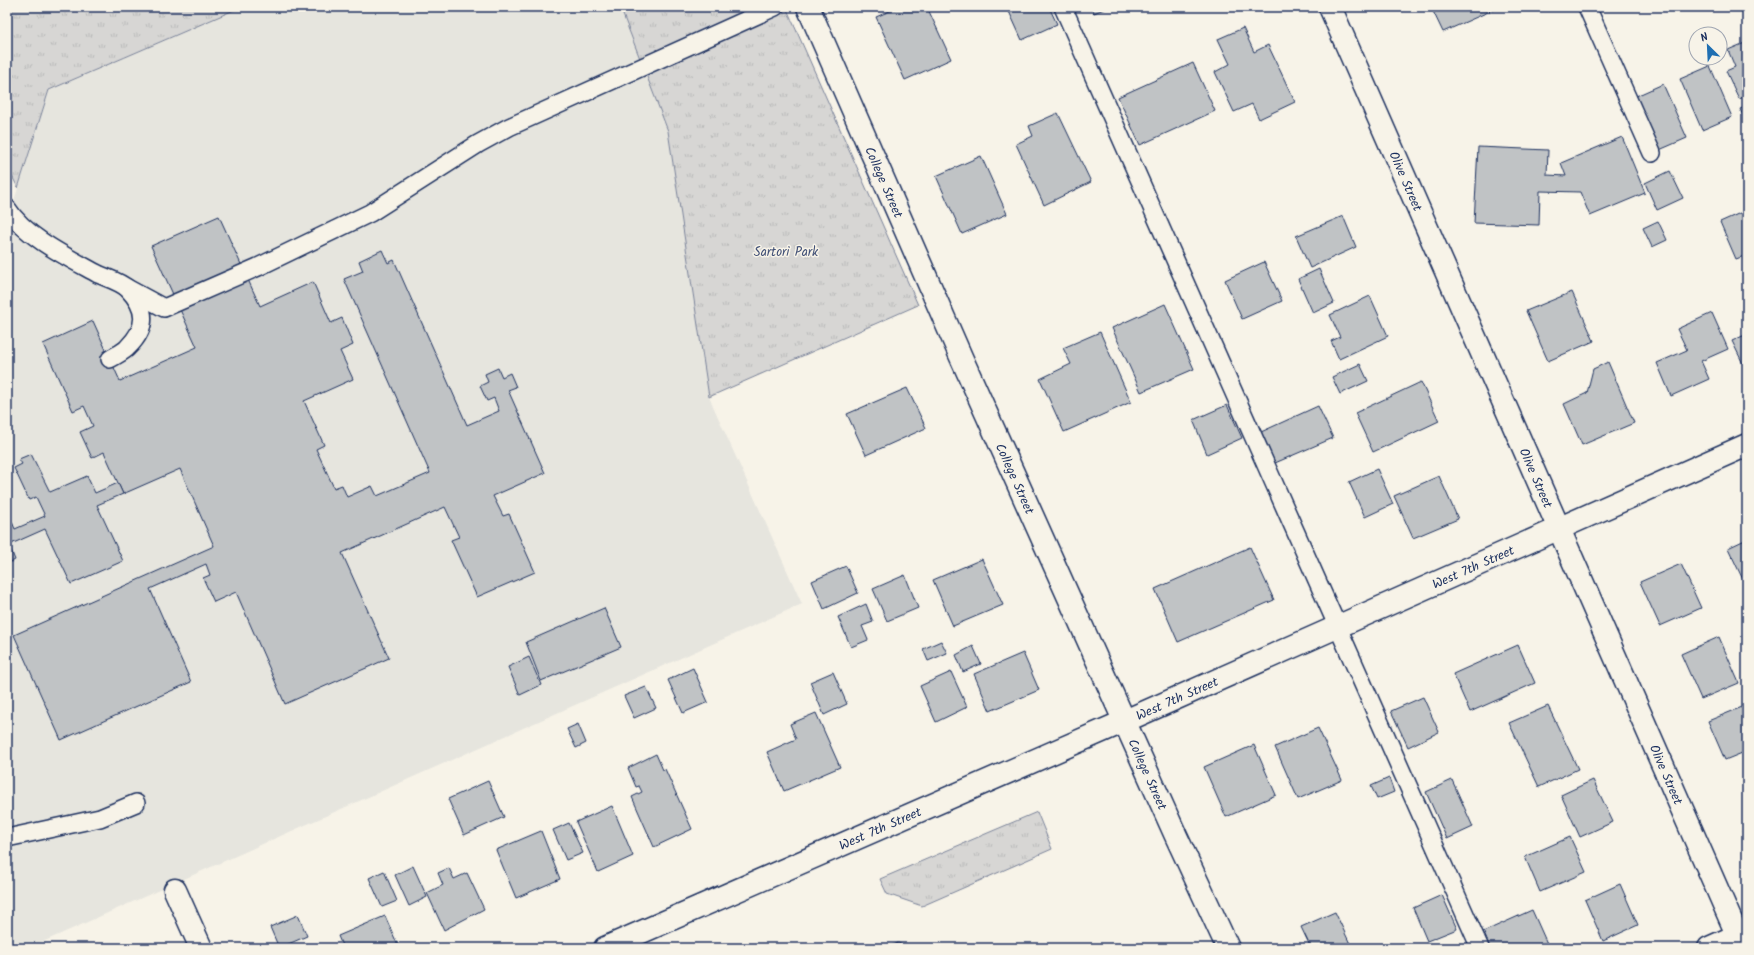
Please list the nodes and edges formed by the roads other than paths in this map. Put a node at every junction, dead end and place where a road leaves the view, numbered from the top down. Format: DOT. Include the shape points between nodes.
graph roads {
  1 [pos="775,7"];
  2 [pos="808,7"];
  3 [pos="1063,7"];
  4 [pos="1330,7"];
  5 [pos="1587,7"];
  6 [pos="1652,153"];
  7 [pos="7,208"];
  8 [pos="127,288"];
  9 [pos="110,359"];
  10 [pos="1747,446"];
  11 [pos="1559,528"];
  12 [pos="1338,627"];
  13 [pos="1125,721"];
  14 [pos="136,803"];
  15 [pos="7,838"];
  16 [pos="175,890"];
  17 [pos="1742,938"];
  18 [pos="201,948"];
  19 [pos="604,948"];
  20 [pos="1228,948"];
  21 [pos="1480,948"];
  22 [pos="1709,948"];
  1 -- 8 [label="lane" via="509,127 370,213 258,267 164,308"];
  2 -- 13 [label="street, College Street" via="934,296"];
  3 -- 12 [label="lane"];
  4 -- 11 [label="street, Olive Street"];
  5 -- 6 [label="lane"];
  7 -- 8 [label="lane" via="11,215 35,236"];
  8 -- 9 [label="lane" via="142,308 142,329 128,348"];
  10 -- 11 [label="street, West 7th Street"];
  11 -- 12 [label="street, West 7th Street"];
  11 -- 17 [label="street, Olive Street"];
  12 -- 13 [label="street, West 7th Street"];
  12 -- 21 [label="lane"];
  13 -- 19 [label="street, West 7th Street"];
  13 -- 20 [label="street, College Street"];
  14 -- 15 [label="lane" via="100,818"];
  16 -- 18 [label="street"];
  17 -- 22 [label="street"];
}
